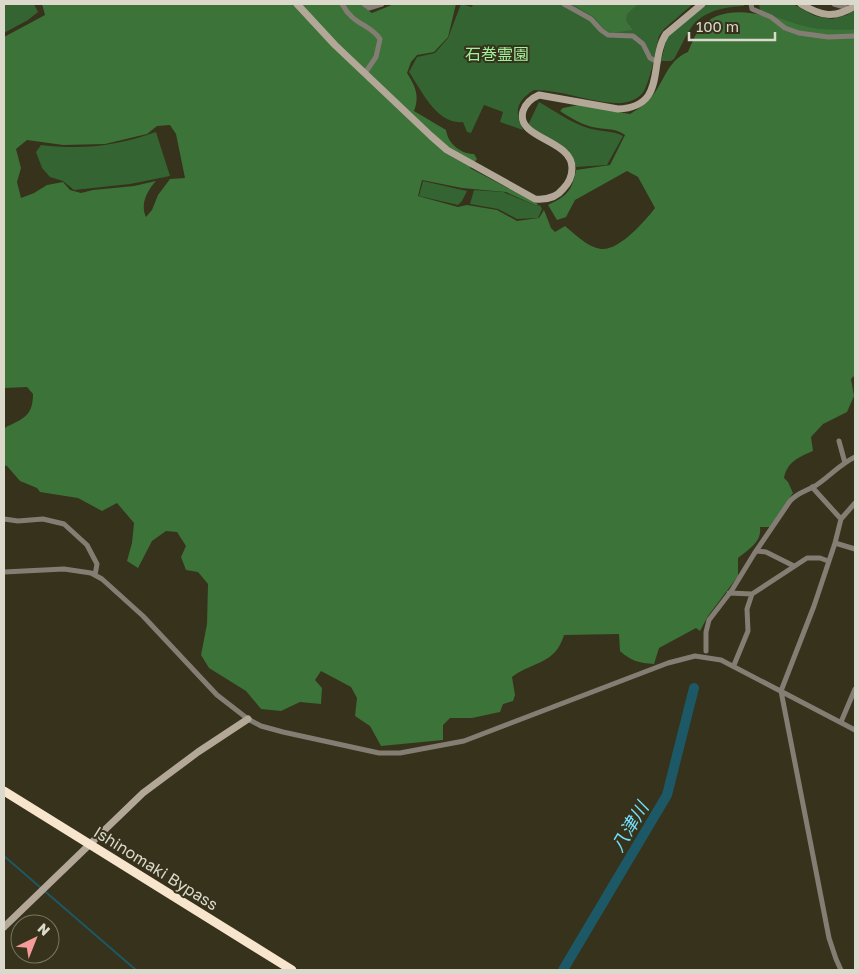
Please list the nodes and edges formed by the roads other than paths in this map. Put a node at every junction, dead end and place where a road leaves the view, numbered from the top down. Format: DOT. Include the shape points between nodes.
graph roads {
  1 [pos="297,4"];
  2 [pos="342,4"];
  3 [pos="364,4"];
  4 [pos="382,4"];
  5 [pos="564,4"];
  6 [pos="702,4"];
  7 [pos="751,4"];
  8 [pos="801,4"];
  9 [pos="834,4"];
  10 [pos="853,8"];
  11 [pos="855,36"];
  12 [pos="658,62"];
  13 [pos="365,74"];
  14 [pos="840,441"];
  15 [pos="855,457"];
  16 [pos="846,463"];
  17 [pos="812,488"];
  18 [pos="855,504"];
  19 [pos="4,519"];
  20 [pos="841,519"];
  21 [pos="835,543"];
  22 [pos="855,549"];
  23 [pos="756,551"];
  24 [pos="828,561"];
  25 [pos="794,566"];
  26 [pos="4,572"];
  27 [pos="95,575"];
  28 [pos="730,593"];
  29 [pos="752,594"];
  30 [pos="706,651"];
  31 [pos="734,665"];
  32 [pos="855,689"];
  33 [pos="781,691"];
  34 [pos="248,719"];
  35 [pos="841,722"];
  36 [pos="855,730"];
  37 [pos="4,791"];
  38 [pos="90,844"];
  39 [pos="4,927"];
  40 [pos="292,970"];
  41 [pos="841,970"];
  1 -- 13 [label="street"];
  2 -- 13 [label="street" via="351,18 380,39 376,57"];
  3 -- 4 [label="street" via="369,8"];
  5 -- 12 [label="street" via="591,18 608,35 633,36 643,44 650,58"];
  6 -- 12 [label="street" via="665,35"];
  7 -- 11 [label="street" via="752,9 790,31 828,37"];
  8 -- 10 [label="street" via="813,11 834,15"];
  9 -- 10 [label="street"];
  12 -- 13 [label="street" via="650,93 629,108 618,109 546,96 532,98 523,111 527,126 562,148 571,163 570,179 563,189 542,200 448,150"];
  14 -- 16 [label="street"];
  15 -- 16 [label="street"];
  16 -- 17 [label="street"];
  17 -- 20 [label="street"];
  17 -- 23 [label="street" via="794,497"];
  18 -- 20 [label="street"];
  19 -- 27 [label="street" via="43,519 64,524 87,545 97,564"];
  20 -- 21 [label="street"];
  21 -- 22 [label="street"];
  21 -- 24 [label="street"];
  23 -- 25 [label="street" via="766,552"];
  23 -- 28 [label="street"];
  24 -- 25 [label="street" via="807,558"];
  24 -- 33 [label="street"];
  25 -- 29 [label="street"];
  26 -- 27 [label="street" via="64,569"];
  27 -- 34 [label="street" via="114,587 217,694"];
  28 -- 29 [label="street"];
  28 -- 30 [label="street" via="709,620"];
  29 -- 31 [label="street" via="747,609 748,631"];
  31 -- 33 [label="street"];
  31 -- 34 [label="street" via="710,657 686,658 464,741 389,754 291,734"];
  32 -- 35 [label="street"];
  33 -- 35 [label="street"];
  33 -- 41 [label="street" via="829,938"];
  34 -- 38 [label="street" via="163,777"];
  35 -- 36 [label="street"];
  37 -- 38 [label="highway, Ishinomaki Bypass"];
  38 -- 39 [label="street"];
  38 -- 40 [label="highway, Ishinomaki Bypass"];
}
